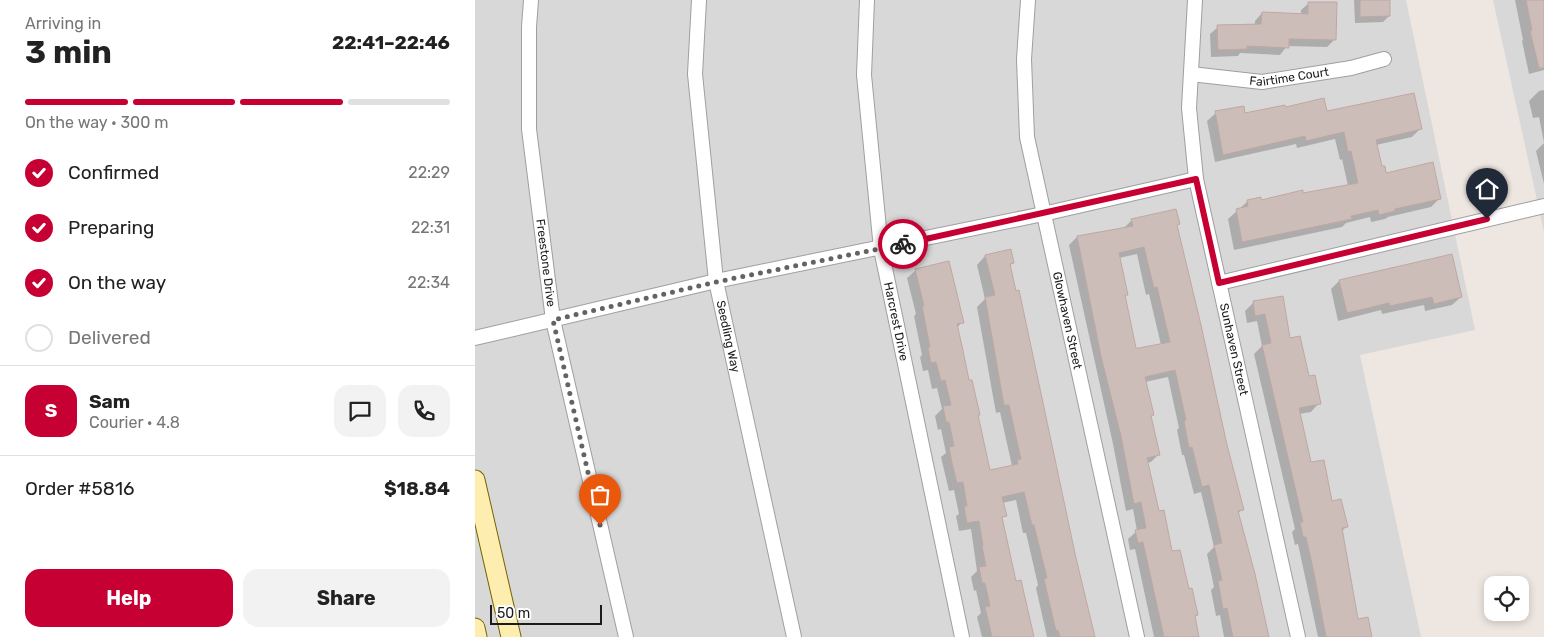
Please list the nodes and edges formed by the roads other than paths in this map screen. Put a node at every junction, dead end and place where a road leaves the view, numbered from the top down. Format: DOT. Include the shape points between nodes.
graph roads {
  1 [pos="531,0"];
  2 [pos="699,0"];
  3 [pos="867,0"];
  4 [pos="1028,0"];
  5 [pos="1195,0"];
  6 [pos="1384,59"];
  7 [pos="1191,74"];
  8 [pos="1196,179"];
  9 [pos="1544,206"];
  10 [pos="1043,214"];
  11 [pos="881,249"];
  12 [pos="716,282"];
  13 [pos="1219,283"];
  14 [pos="553,320"];
  15 [pos="475,338"];
  16 [pos="475,480"];
  17 [pos="475,628"];
  18 [pos="477,637"];
  19 [pos="511,637"];
  20 [pos="626,637"];
  21 [pos="794,637"];
  22 [pos="962,637"];
  23 [pos="1137,637"];
  24 [pos="1298,637"];
  1 -- 14 [label="street, Freestone Drive" via="529,129"];
  2 -- 12 [label="street, Seedling Way" via="695,74"];
  3 -- 11 [label="street, Harcrest Drive" via="864,75"];
  4 -- 10 [label="street, Glowhaven Street" via="1024,59 1027,137"];
  5 -- 7 [label="street, Sunhaven Street"];
  6 -- 7 [label="street, Fairtime Court" via="1351,68 1262,82"];
  7 -- 8 [label="street, Sunhaven Street" via="1189,108"];
  8 -- 10 [label="street"];
  8 -- 13 [label="street, Sunhaven Street"];
  9 -- 13 [label="street"];
  10 -- 11 [label="street"];
  10 -- 23 [label="street, Glowhaven Street"];
  11 -- 12 [label="street"];
  11 -- 22 [label="street, Harcrest Drive"];
  12 -- 14 [label="street"];
  12 -- 21 [label="street, Seedling Way"];
  13 -- 24 [label="street, Sunhaven Street"];
  14 -- 15 [label="street"];
  14 -- 20 [label="street, Freestone Drive"];
  16 -- 19 [label="main road"];
  17 -- 18 [label="main road"];
}
